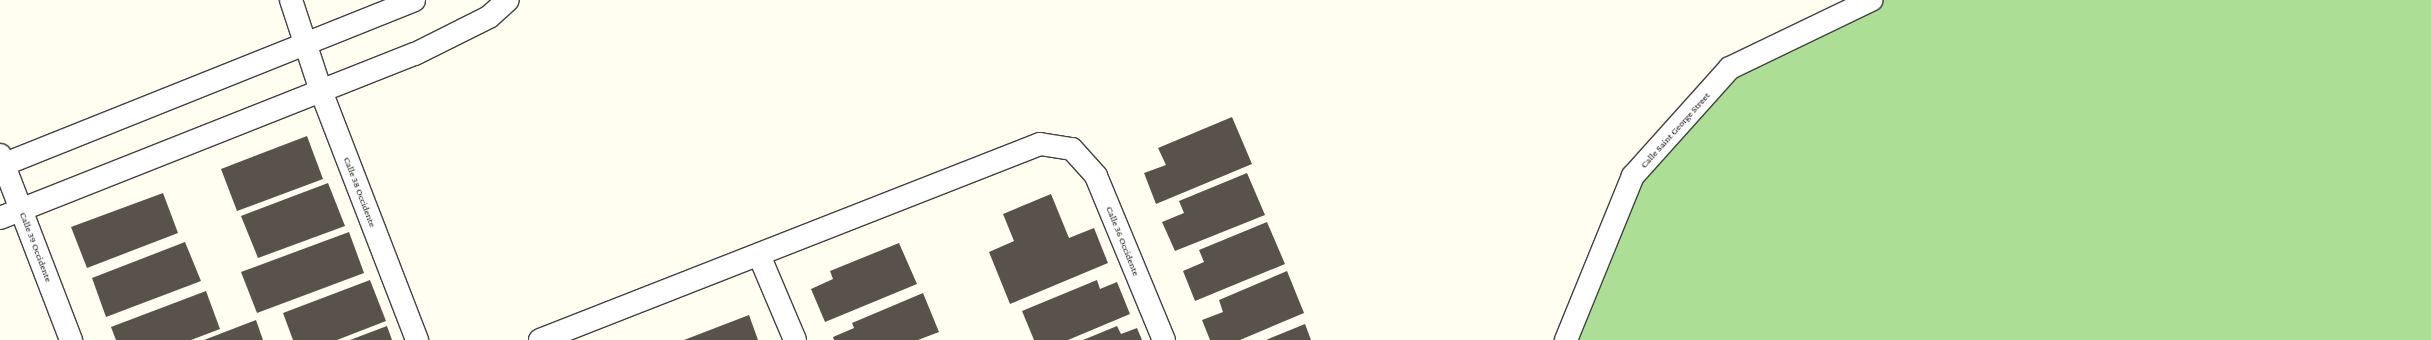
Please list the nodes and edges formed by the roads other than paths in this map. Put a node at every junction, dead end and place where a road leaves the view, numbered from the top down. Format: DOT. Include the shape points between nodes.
graph roads {
  1 [pos="291,0"];
  2 [pos="414,0"];
  3 [pos="508,0"];
  4 [pos="1871,0"];
  5 [pos="306,42"];
  6 [pos="321,90"];
  7 [pos="1,162"];
  8 [pos="22,210"];
  9 [pos="0,218"];
  10 [pos="759,255"];
  11 [pos="71,340"];
  12 [pos="417,340"];
  13 [pos="540,340"];
  14 [pos="794,340"];
  15 [pos="1164,340"];
  16 [pos="1566,340"];
  1 -- 5 [label="street, Calle 38 Occidente"];
  2 -- 5 [label="street"];
  3 -- 6 [label="street" via="489,17 415,54"];
  4 -- 16 [label="street, Calle Saint George Street" via="1730,68 1658,147 1633,176"];
  5 -- 6 [label="street, Calle 38 Occidente"];
  5 -- 7 [label="street"];
  6 -- 8 [label="street"];
  6 -- 12 [label="street, Calle 38 Occidente"];
  7 -- 8 [label="street, Calle 39 Occidente"];
  8 -- 9 [label="street"];
  8 -- 11 [label="street, Calle 39 Occidente"];
  10 -- 13 [label="street"];
  10 -- 14 [label="street"];
  10 -- 15 [label="street, Calle 36 Occidente" via="1040,144 1072,149 1096,176"];
}
